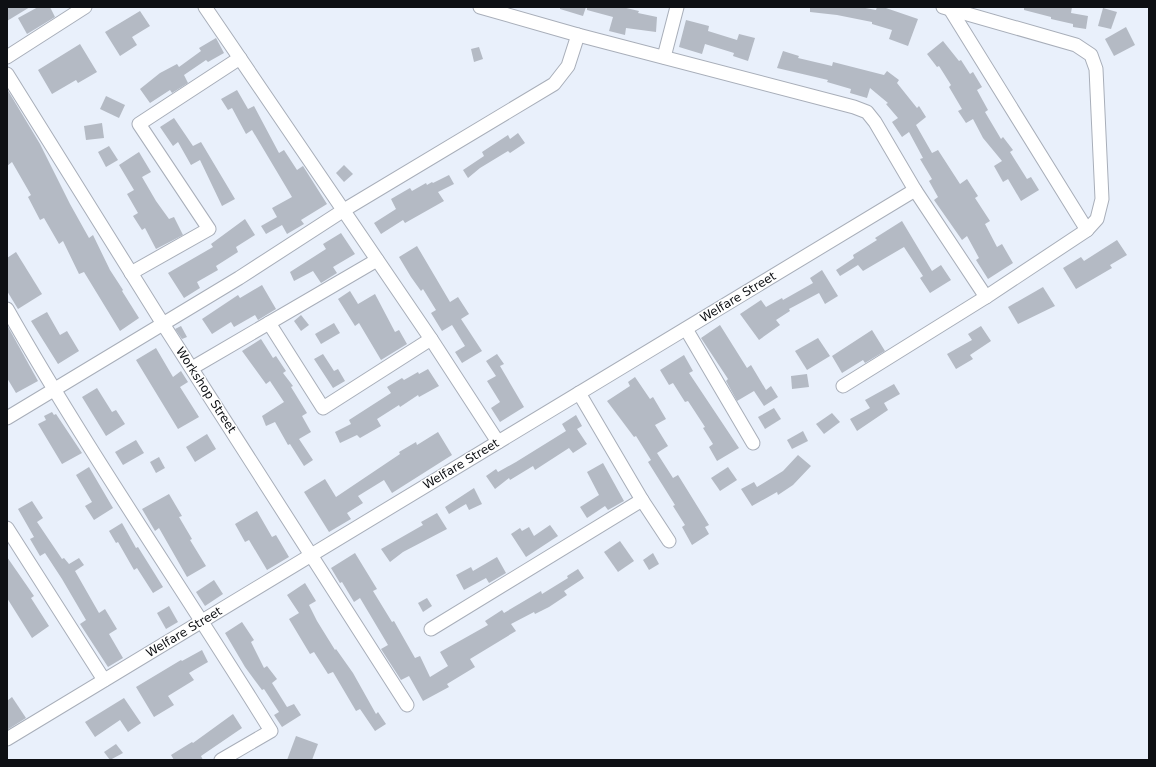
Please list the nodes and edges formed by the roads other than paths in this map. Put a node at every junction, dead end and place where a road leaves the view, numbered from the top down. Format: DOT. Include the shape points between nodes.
graph roads {
  1 [pos="205,7"];
  2 [pos="480,7"];
  3 [pos="677,7"];
  4 [pos="946,8"];
  5 [pos="77,9"];
  6 [pos="578,35"];
  7 [pos="7,57"];
  8 [pos="664,57"];
  9 [pos="240,58"];
  10 [pos="7,74"];
  11 [pos="915,190"];
  12 [pos="344,210"];
  13 [pos="1087,230"];
  14 [pos="377,260"];
  15 [pos="131,273"];
  16 [pos="986,297"];
  17 [pos="7,310"];
  18 [pos="269,323"];
  19 [pos="163,324"];
  20 [pos="686,329"];
  21 [pos="431,339"];
  22 [pos="192,368"];
  23 [pos="843,386"];
  24 [pos="53,390"];
  25 [pos="579,393"];
  26 [pos="7,418"];
  27 [pos="498,442"];
  28 [pos="753,443"];
  29 [pos="642,500"];
  30 [pos="7,528"];
  31 [pos="669,540"];
  32 [pos="312,554"];
  33 [pos="202,621"];
  34 [pos="431,629"];
  35 [pos="104,680"];
  36 [pos="407,705"];
  37 [pos="7,739"];
  38 [pos="220,760"];
  1 -- 9 [label="street"];
  2 -- 6 [label="street"];
  3 -- 8 [label="street"];
  4 -- 13 [label="street"];
  4 -- 13 [label="street" via="1076,45 1091,56 1096,69 1102,199 1097,219"];
  5 -- 7 [label="street"];
  6 -- 8 [label="street"];
  6 -- 12 [label="street" via="568,66 554,84"];
  8 -- 11 [label="street" via="866,112 875,122"];
  9 -- 12 [label="street"];
  9 -- 15 [label="street" via="139,124 209,229"];
  10 -- 15 [label="street, Workshop Street"];
  11 -- 16 [label="street"];
  11 -- 20 [label="street, Welfare Street"];
  12 -- 14 [label="street"];
  12 -- 19 [label="street"];
  13 -- 16 [label="street"];
  14 -- 18 [label="street"];
  14 -- 21 [label="street"];
  15 -- 19 [label="street, Workshop Street"];
  16 -- 23 [label="street"];
  17 -- 24 [label="street"];
  18 -- 21 [label="street" via="323,408"];
  18 -- 22 [label="street"];
  19 -- 22 [label="street, Workshop Street"];
  19 -- 24 [label="street"];
  20 -- 25 [label="street, Welfare Street"];
  20 -- 28 [label="street"];
  21 -- 27 [label="street"];
  22 -- 32 [label="street, Workshop Street"];
  24 -- 26 [label="street"];
  24 -- 33 [label="street"];
  25 -- 27 [label="street, Welfare Street"];
  25 -- 29 [label="street"];
  27 -- 32 [label="street, Welfare Street"];
  29 -- 31 [label="street"];
  29 -- 34 [label="street"];
  30 -- 35 [label="street"];
  32 -- 33 [label="street, Welfare Street"];
  32 -- 36 [label="street, Workshop Street"];
  33 -- 35 [label="street, Welfare Street"];
  33 -- 38 [label="street" via="271,731"];
  35 -- 37 [label="street, Welfare Street"];
}
